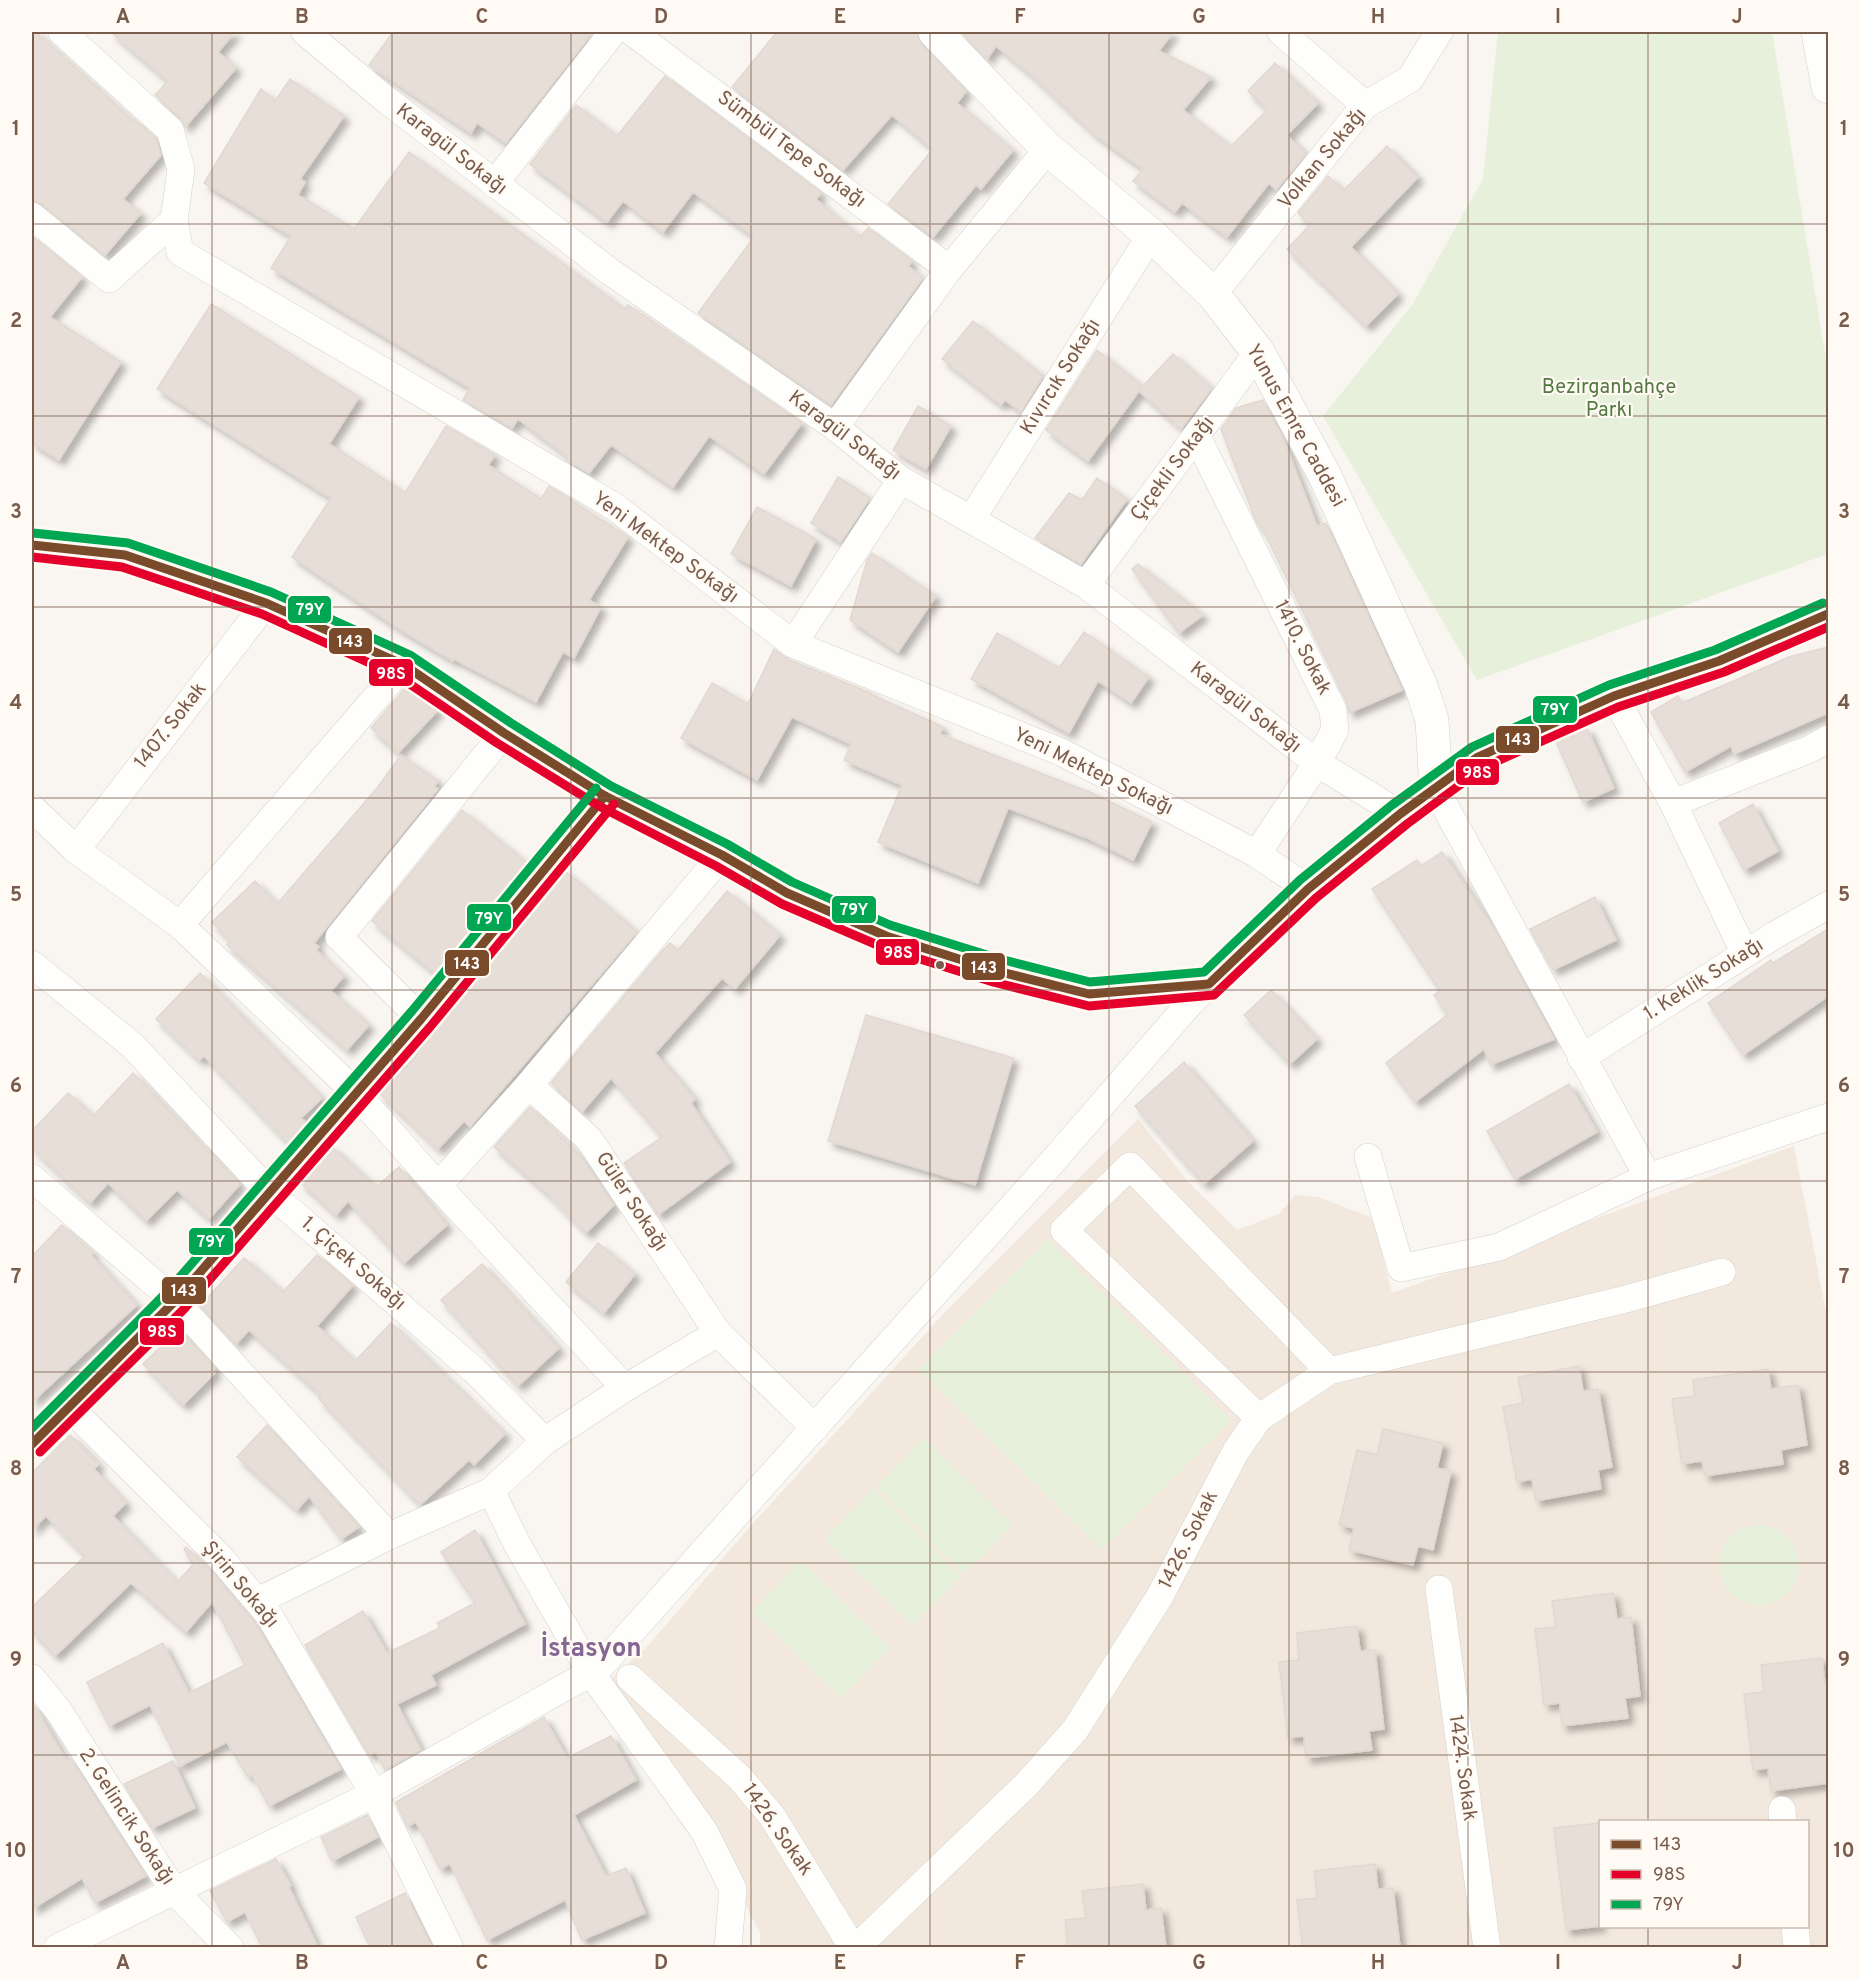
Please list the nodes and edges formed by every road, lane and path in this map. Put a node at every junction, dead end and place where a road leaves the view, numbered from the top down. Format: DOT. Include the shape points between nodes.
graph roads {
  1 [pos="62,32"];
  2 [pos="305,32"];
  3 [pos="613,32"];
  4 [pos="632,32"];
  5 [pos="935,32"];
  6 [pos="1281,32"];
  7 [pos="1439,32"];
  8 [pos="1818,32"];
  9 [pos="1828,87"];
  10 [pos="1365,105"];
  11 [pos="1048,149"];
  12 [pos="494,184"];
  13 [pos="32,216"];
  14 [pos="174,220"];
  15 [pos="1151,235"];
  16 [pos="949,269"];
  17 [pos="1213,294"];
  18 [pos="1258,352"];
  19 [pos="835,426"];
  20 [pos="1197,437"];
  21 [pos="901,480"];
  22 [pos="972,518"];
  23 [pos="32,545"];
  24 [pos="1086,585"];
  25 [pos="266,603"];
  26 [pos="1828,614"];
  27 [pos="793,644"];
  28 [pos="405,665"];
  29 [pos="1614,696"];
  30 [pos="504,733"];
  31 [pos="1828,739"];
  32 [pos="1317,763"];
  33 [pos="1436,790"];
  34 [pos="605,796"];
  35 [pos="1673,803"];
  36 [pos="32,808"];
  37 [pos="1400,814"];
  38 [pos="76,850"];
  39 [pos="722,855"];
  40 [pos="1257,855"];
  41 [pos="1308,890"];
  42 [pos="1828,905"];
  43 [pos="180,925"];
  44 [pos="1745,954"];
  45 [pos="32,963"];
  46 [pos="1209,984"];
  47 [pos="421,1019"];
  48 [pos="1581,1058"];
  49 [pos="529,1085"];
  50 [pos="356,1092"];
  51 [pos="1828,1117"];
  52 [pos="1368,1157"];
  53 [pos="1648,1177"];
  54 [pos="32,1178"];
  55 [pos="438,1186"];
  56 [pos="269,1192"];
  57 [pos="1722,1272"];
  58 [pos="175,1301"];
  59 [pos="718,1333"];
  60 [pos="1329,1371"];
  61 [pos="625,1388"];
  62 [pos="68,1405"];
  63 [pos="1259,1419"];
  64 [pos="814,1428"];
  65 [pos="37,1429"];
  66 [pos="544,1441"];
  67 [pos="491,1491"];
  68 [pos="388,1536"];
  69 [pos="1439,1589"];
  70 [pos="258,1601"];
  71 [pos="591,1673"];
  72 [pos="32,1678"];
  73 [pos="630,1678"];
  74 [pos="374,1794"];
  75 [pos="174,1891"];
  76 [pos="1795,1928"];
  77 [pos="57,1947"];
  78 [pos="230,1947"];
  79 [pos="450,1947"];
  80 [pos="728,1947"];
  81 [pos="855,1947"];
  82 [pos="1487,1947"];
  83 [pos="1797,1947"];
  1 -- 14 [label="street, Yeni Mektep Sokağı" via="170,130 181,169"];
  2 -- 12 [label="street, Karagül Sokağı"];
  3 -- 12 [label="street"];
  4 -- 16 [label="street, Sümbül Tepe Sokağı"];
  5 -- 11 [label="street, Yunus Emre Caddesi"];
  6 -- 10 [label="street"];
  7 -- 10 [label="street, Volkan Sokağı" via="1410,79"];
  8 -- 9 [label="street"];
  10 -- 17 [label="street, Volkan Sokağı"];
  11 -- 15 [label="street, Yunus Emre Caddesi"];
  11 -- 16 [label="street"];
  12 -- 19 [label="street, Karagül Sokağı" via="609,271"];
  13 -- 14 [label="street" via="109,279"];
  14 -- 27 [label="street, Yeni Mektep Sokağı" via="180,252 615,507"];
  15 -- 17 [label="street, Yunus Emre Caddesi"];
  15 -- 22 [label="street, Kıvırcık Sokağı"];
  16 -- 19 [label="street"];
  17 -- 18 [label="street, Yunus Emre Caddesi"];
  18 -- 20 [label="street, Çiçekli Sokağı"];
  18 -- 33 [label="street, Yunus Emre Caddesi" via="1324,474 1420,686 1432,720"];
  19 -- 21 [label="street, Karagül Sokağı"];
  20 -- 24 [label="street, Çiçekli Sokağı"];
  20 -- 32 [label="street, 1410. Sokak" via="1333,710 1335,729"];
  21 -- 22 [label="street, Karagül Sokağı"];
  21 -- 27 [label="street"];
  22 -- 24 [label="street, Karagül Sokağı"];
  23 -- 25 [label="street" via="125,555"];
  24 -- 32 [label="street, Karagül Sokağı"];
  25 -- 28 [label="street"];
  25 -- 38 [label="street, 1407. Sokak"];
  26 -- 29 [label="street" via="1719,661"];
  27 -- 40 [label="street, Yeni Mektep Sokağı" via="1061,753"];
  28 -- 30 [label="street"];
  28 -- 43 [label="street"];
  29 -- 33 [label="street" via="1478,757"];
  29 -- 35 [label="street"];
  30 -- 34 [label="street"];
  30 -- 47 [label="street" via="339,937"];
  31 -- 35 [label="street"];
  32 -- 37 [label="street, Karagül Sokağı"];
  32 -- 40 [label="street, 1410. Sokak"];
  33 -- 37 [label="street"];
  33 -- 48 [label="street"];
  34 -- 39 [label="street"];
  34 -- 47 [label="street"];
  35 -- 44 [label="street"];
  36 -- 38 [label="street"];
  37 -- 41 [label="street"];
  38 -- 43 [label="street"];
  39 -- 46 [label="street" via="787,893 876,932 997,971 1089,994"];
  39 -- 49 [label="street"];
  40 -- 41 [label="street, Yeni Mektep Sokağı"];
  41 -- 46 [label="street"];
  42 -- 44 [label="street, 1. Keklik Sokağı"];
  43 -- 50 [label="street"];
  44 -- 48 [label="street, 1. Keklik Sokağı"];
  45 -- 56 [label="street, 1. Çiçek Sokağı" via="134,1046"];
  46 -- 64 [label="street"];
  47 -- 50 [label="street"];
  48 -- 53 [label="street"];
  49 -- 55 [label="street"];
  49 -- 59 [label="street, Güler Sokağı" via="590,1139"];
  50 -- 55 [label="street"];
  50 -- 56 [label="street"];
  51 -- 53 [label="street"];
  52 -- 53 [label="street" via="1401,1268 1499,1247"];
  54 -- 58 [label="street"];
  55 -- 61 [label="street"];
  56 -- 58 [label="street"];
  56 -- 66 [label="street, 1. Çiçek Sokağı" via="476,1371"];
  57 -- 60 [label="street, 1426. Sokak"];
  58 -- 62 [label="street"];
  58 -- 68 [label="street"];
  59 -- 61 [label="street"];
  59 -- 64 [label="street, Güler Sokağı"];
  60 -- 63 [label="street, 1426. Sokak"];
  60 -- 63 [label="street" via="1130,1167 1064,1230"];
  61 -- 66 [label="street"];
  62 -- 65 [label="street"];
  62 -- 70 [label="street, Şirin Sokağı" via="219,1556"];
  63 -- 81 [label="street, 1426. Sokak" via="1236,1451 1160,1596 1076,1730 1026,1785"];
  64 -- 71 [label="street"];
  66 -- 67 [label="street"];
  67 -- 68 [label="street"];
  67 -- 71 [label="street"];
  68 -- 70 [label="street"];
  69 -- 82 [label="street, 1424. Sokak"];
  70 -- 74 [label="street, Şirin Sokağı"];
  71 -- 74 [label="street"];
  71 -- 80 [label="street" via="704,1831 733,1889"];
  72 -- 75 [label="street, 2. Gelincik Sokağı" via="58,1710"];
  73 -- 81 [label="street, 1426. Sokak" via="740,1778 772,1816"];
  74 -- 75 [label="street"];
  74 -- 79 [label="street, Şirin Sokağı"];
  75 -- 77 [label="street"];
  75 -- 78 [label="street, 2. Gelincik Sokağı"];
  76 -- 83 [label="street"];
}
